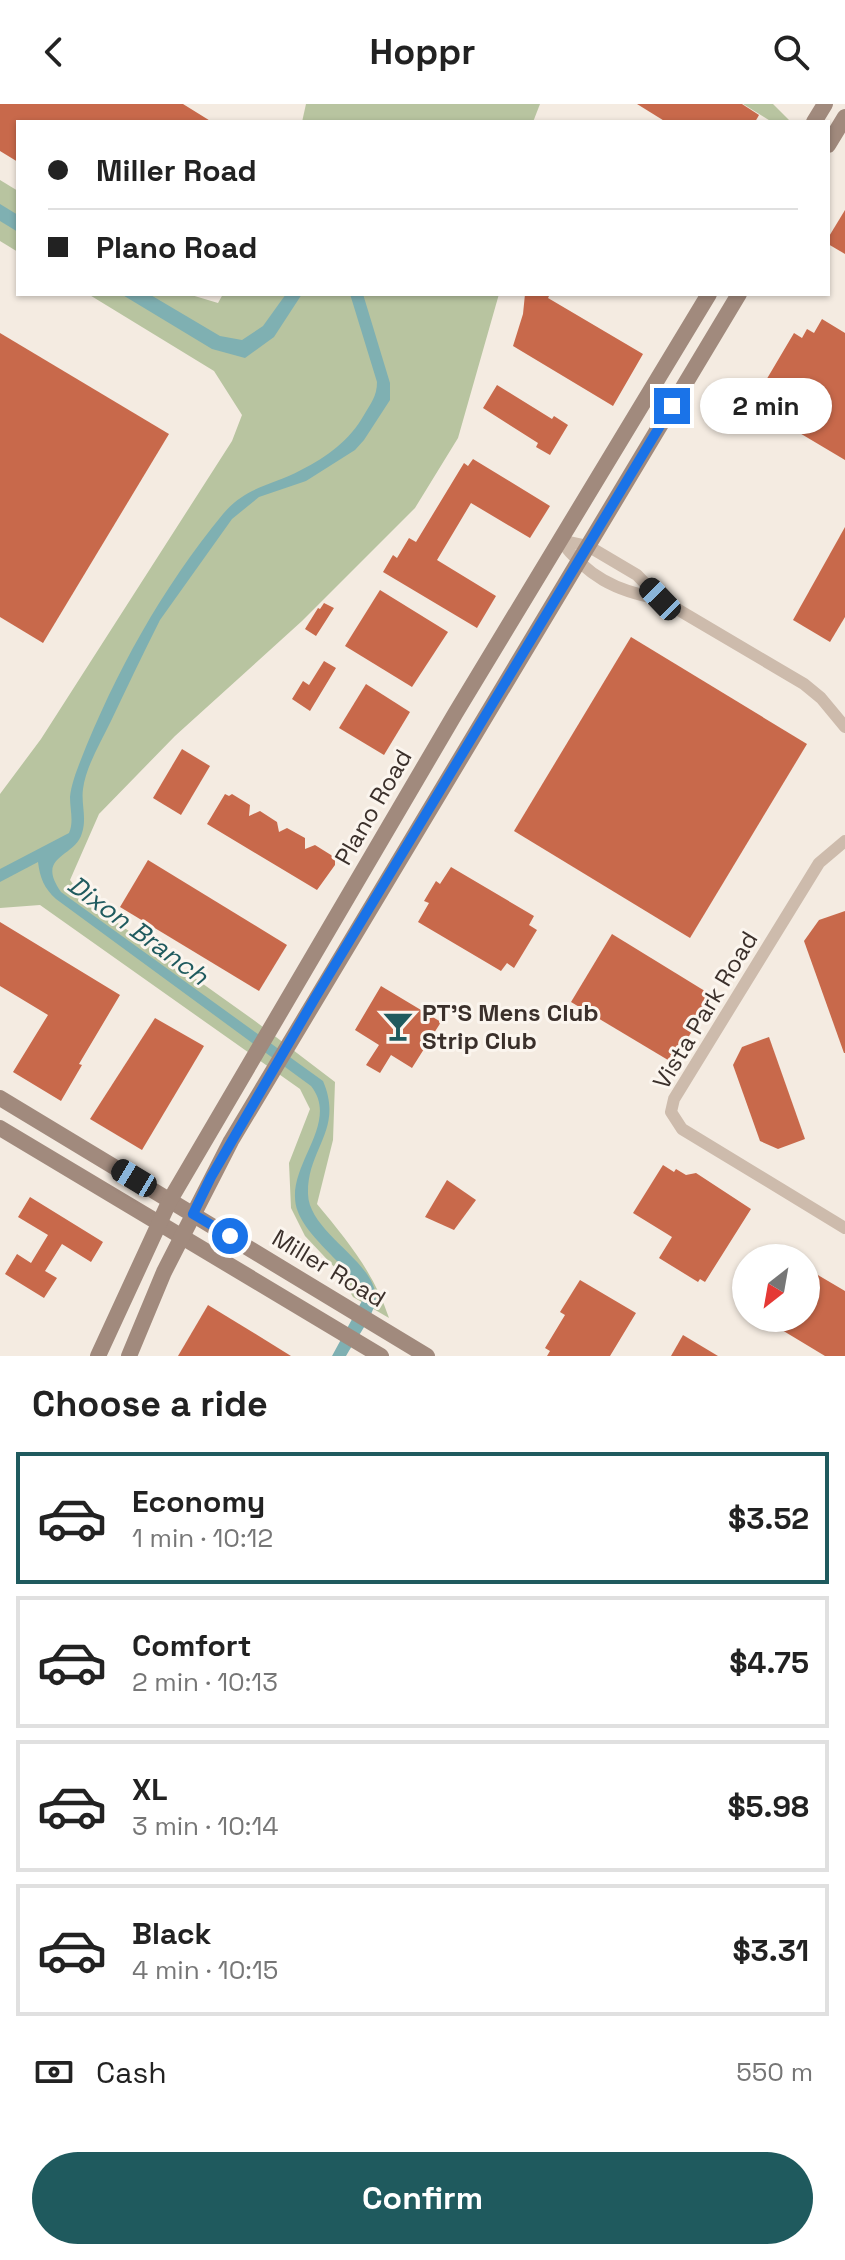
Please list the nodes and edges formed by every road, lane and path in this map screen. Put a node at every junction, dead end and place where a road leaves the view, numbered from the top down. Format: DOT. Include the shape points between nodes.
graph roads {
  1 [pos="845,117"];
  2 [pos="830,142"];
  3 [pos="708,296"];
  4 [pos="738,296"];
  5 [pos="560,540"];
  6 [pos="588,546"];
  7 [pos="578,563"];
  8 [pos="660,599"];
  9 [pos="845,727"];
  10 [pos="417,779"];
  11 [pos="439,792"];
  12 [pos="845,841"];
  13 [pos="315,953"];
  14 [pos="328,975"];
  15 [pos="0,1098"];
  16 [pos="0,1128"];
  17 [pos="170,1200"];
  18 [pos="193,1214"];
  19 [pos="157,1222"];
  20 [pos="845,1228"];
  21 [pos="182,1237"];
  22 [pos="378,1354"];
  23 [pos="98,1356"];
  24 [pos="129,1356"];
  25 [pos="427,1356"];
  1 -- 2 [label="main road"];
  3 -- 5 [label="main road, Plano Road"];
  4 -- 6 [label="main road, Plano Road"];
  5 -- 6 [label="street"];
  5 -- 7 [label="street"];
  5 -- 10 [label="main road, Plano Road"];
  6 -- 7 [label="main road, Plano Road"];
  6 -- 8 [label="street" via="637,575"];
  7 -- 8 [label="street" via="627,593"];
  7 -- 11 [label="main road, Plano Road"];
  8 -- 9 [label="street" via="804,684"];
  10 -- 11 [label="main road"];
  10 -- 13 [label="main road, Plano Road"];
  11 -- 14 [label="main road, Plano Road"];
  12 -- 20 [label="street, Vista Park Road" via="819,863 674,1099 671,1112 682,1129"];
  13 -- 14 [label="main road"];
  13 -- 17 [label="main road, Plano Road"];
  14 -- 18 [label="main road, Plano Road"];
  15 -- 17 [label="main road, Miller Road"];
  16 -- 19 [label="main road, Miller Road"];
  17 -- 18 [label="main road, Miller Road"];
  17 -- 19 [label="main road, Plano Road"];
  18 -- 21 [label="main road, Plano Road"];
  18 -- 25 [label="main road, Miller Road"];
  19 -- 21 [label="main road, Miller Road"];
  19 -- 23 [label="main road, Plano Road"];
  21 -- 22 [label="main road, Miller Road"];
  21 -- 24 [label="main road, Plano Road"];
}
